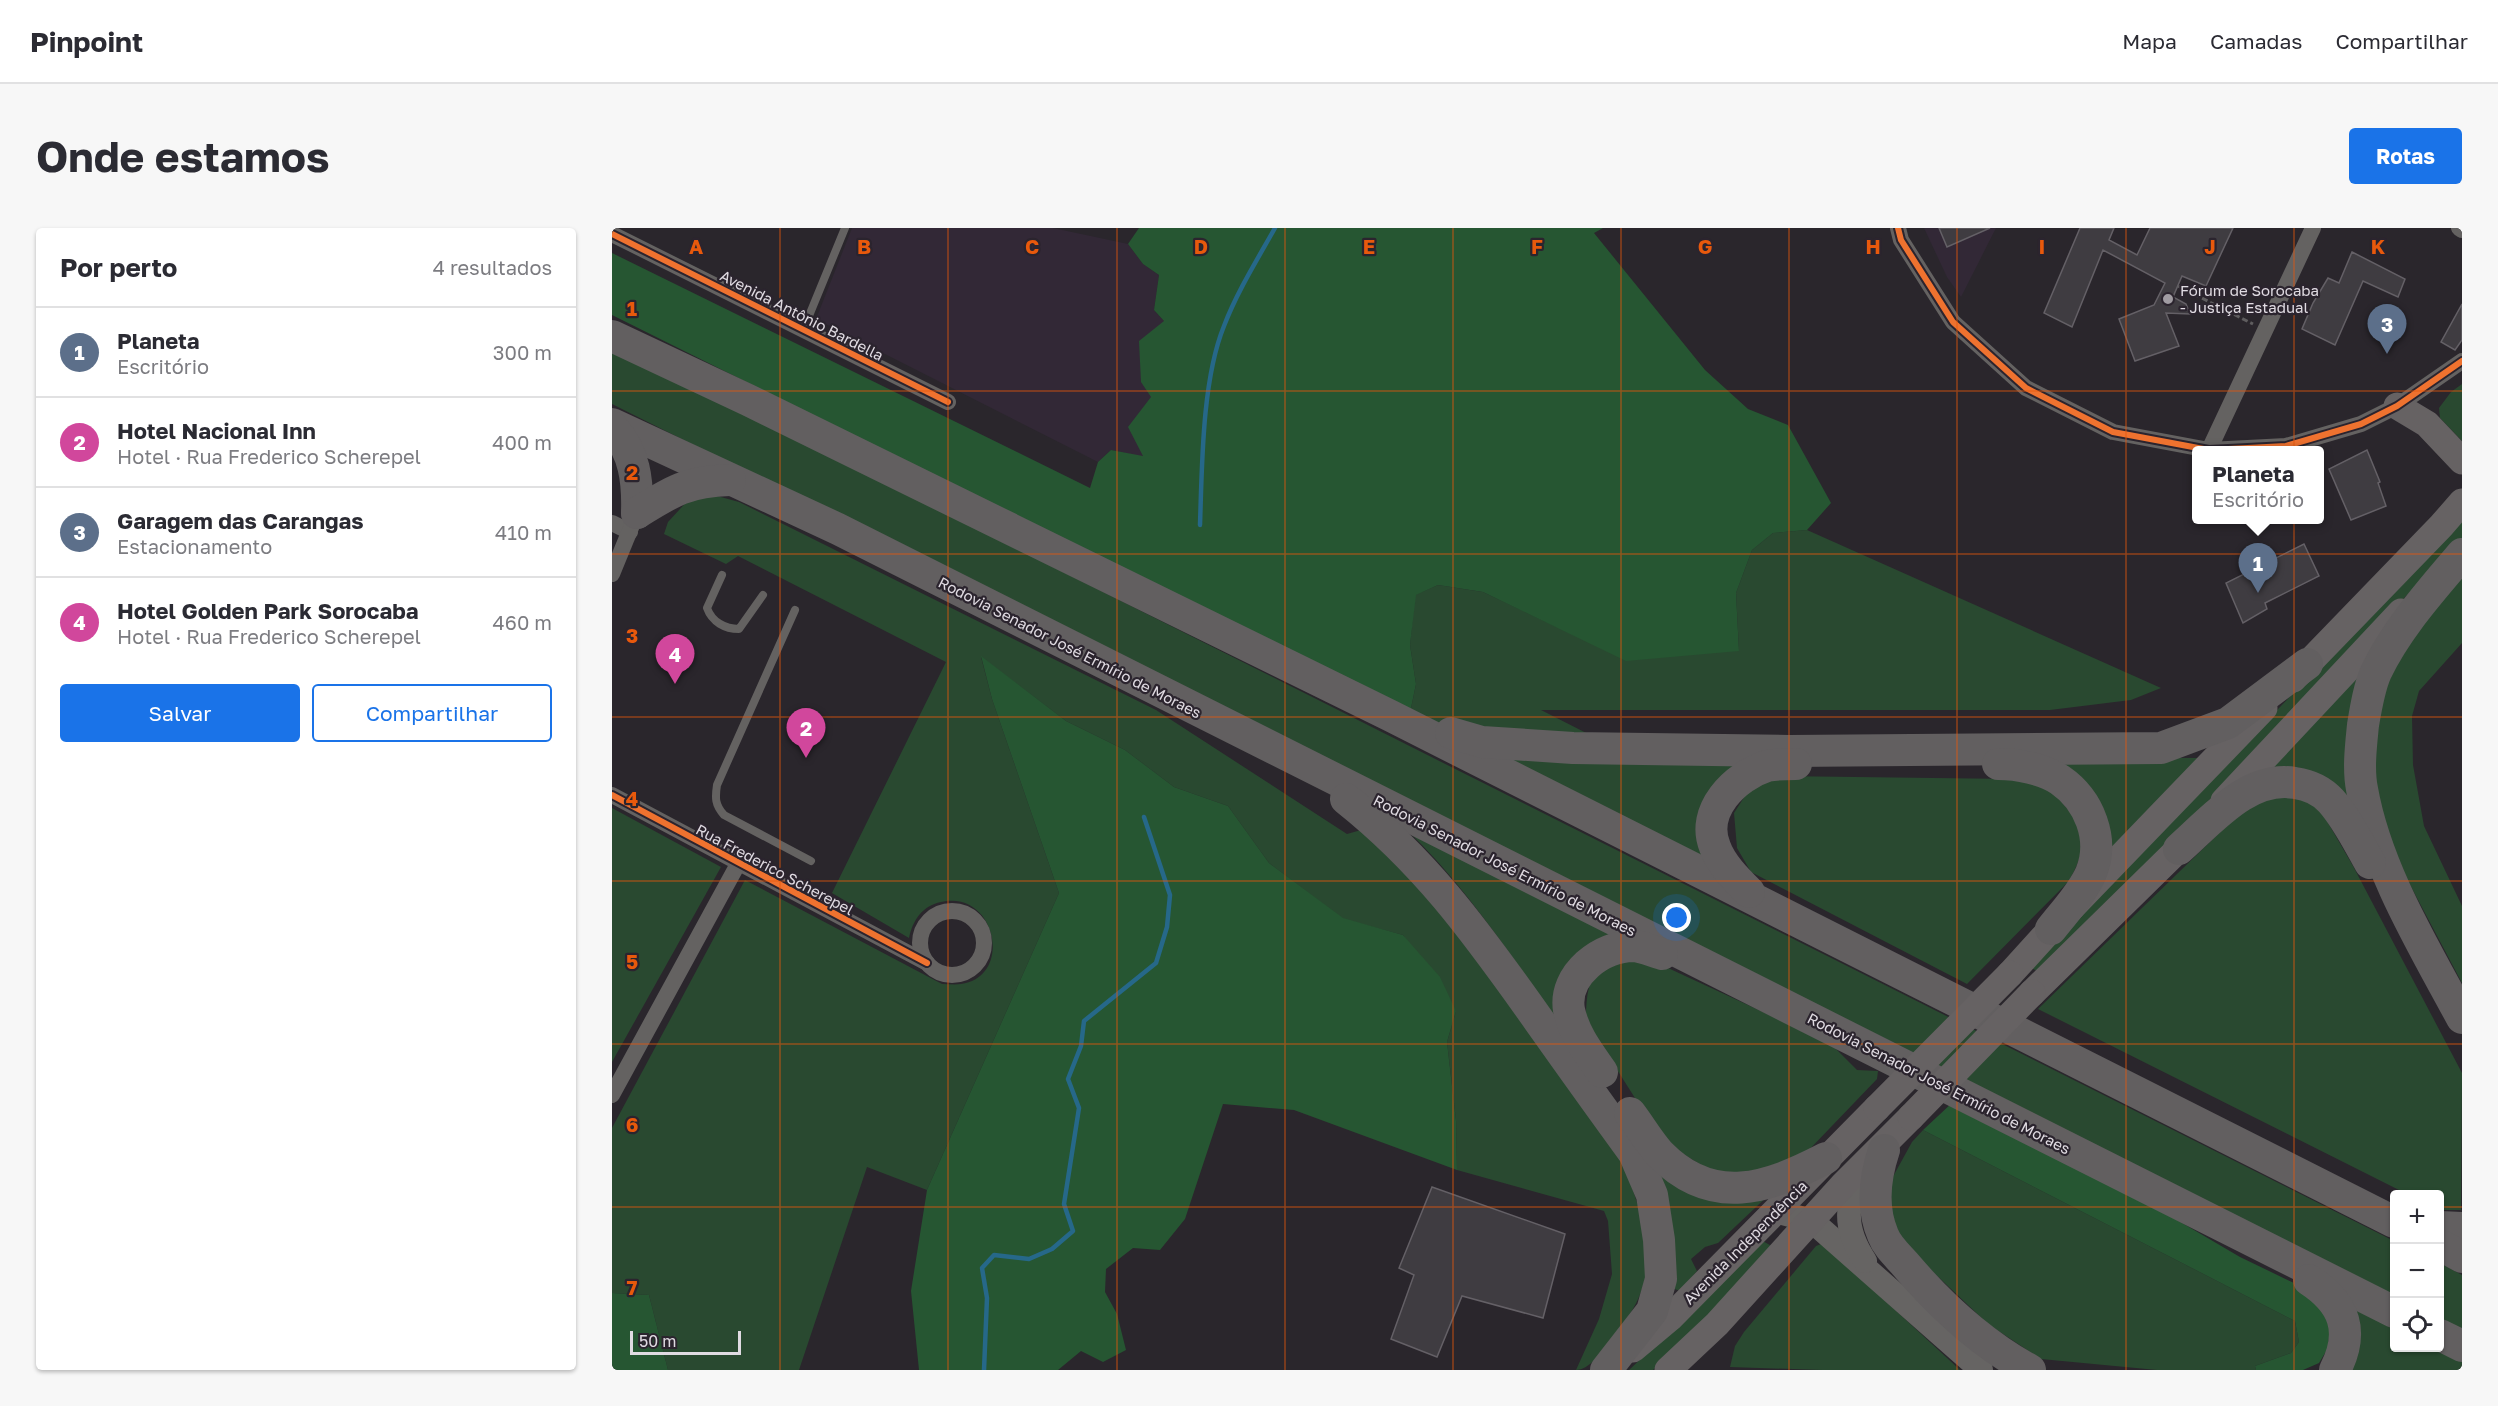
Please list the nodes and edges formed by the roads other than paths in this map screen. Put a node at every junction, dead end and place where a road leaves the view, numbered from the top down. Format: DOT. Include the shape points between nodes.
graph roads {
  1 [pos="845,228"];
  2 [pos="1898,228"];
  3 [pos="2313,228"];
  4 [pos="612,234"];
  5 [pos="804,328"];
  6 [pos="612,336"];
  7 [pos="2462,361"];
  8 [pos="948,402"];
  9 [pos="2397,406"];
  10 [pos="612,425"];
  11 [pos="2211,446"];
  12 [pos="2286,446"];
  13 [pos="2192,447"];
  14 [pos="2462,461"];
  15 [pos="732,480"];
  16 [pos="2462,502"];
  17 [pos="626,522"];
  18 [pos="2462,553"];
  19 [pos="612,574"];
  20 [pos="722,575"];
  21 [pos="763,595"];
  22 [pos="795,610"];
  23 [pos="2307,664"];
  24 [pos="1391,716"];
  25 [pos="1298,762"];
  26 [pos="612,795"];
  27 [pos="2179,849"];
  28 [pos="811,861"];
  29 [pos="738,864"];
  30 [pos="1760,904"];
  31 [pos="2051,929"];
  32 [pos="1698,962"];
  33 [pos="927,963"];
  34 [pos="2462,1018"];
  35 [pos="2462,1036"];
  36 [pos="612,1095"];
  37 [pos="1909,1119"];
  38 [pos="1884,1150"];
  39 [pos="1826,1158"];
  40 [pos="2337,1193"];
  41 [pos="2390,1213"];
  42 [pos="1773,1215"];
  43 [pos="2390,1220"];
  44 [pos="1812,1221"];
  45 [pos="2444,1227"];
  46 [pos="2462,1228"];
  47 [pos="2238,1232"];
  48 [pos="2444,1248"];
  49 [pos="2462,1257"];
  50 [pos="1875,1275"];
  51 [pos="2390,1310"];
  52 [pos="2444,1337"];
  53 [pos="2462,1346"];
  54 [pos="1607,1370"];
  55 [pos="1668,1370"];
  56 [pos="1981,1370"];
  57 [pos="2030,1370"];
  58 [pos="2335,1370"];
  1 -- 5 [label="lane"];
  2 -- 13 [label="street" via="1901,240 1953,322 2026,388 2113,432"];
  3 -- 11 [label="street"];
  4 -- 5 [label="street, Avenida Antônio Bardella"];
  5 -- 8 [label="street, Avenida Antônio Bardella"];
  6 -- 24 [label="highway"];
  7 -- 9 [label="street"];
  9 -- 12 [label="street" via="2350,428"];
  9 -- 14 [label="main road" via="2427,424"];
  10 -- 15 [label="highway, Rodovia Senador José Ermírio de Moraes"];
  10 -- 17 [label="highway" via="635,468"];
  15 -- 17 [label="highway" via="689,484"];
  15 -- 25 [label="highway, Rodovia Senador José Ermírio de Moraes" via="838,529"];
  16 -- 23 [label="main road, Avenida Independência"];
  17 -- 19 [label="street"];
  18 -- 27 [label="main road, Avenida Independência" via="2433,578"];
  18 -- 34 [label="highway" via="2390,646 2375,674 2366,705 2361,788 2379,852 2421,943"];
  20 -- 21 [label="lane" via="707,609 709,615 729,629 739,629"];
  22 -- 28 [label="lane" via="717,785 715,799 724,815"];
  23 -- 24 [label="highway" via="2228,723 2161,748 1573,748 1482,742"];
  23 -- 31 [label="main road, Avenida Independência"];
  24 -- 30 [label="highway"];
  25 -- 32 [label="highway, Rodovia Senador José Ermírio de Moraes"];
  25 -- 54 [label="highway" via="1360,811 1430,877 1469,922 1634,1153 1652,1195 1661,1279 1652,1311"];
  26 -- 29 [label="street, Rua Frederico Scherepel"];
  27 -- 35 [label="highway" via="2251,789 2286,781 2315,788 2347,822"];
  27 -- 37 [label="main road, Avenida Independência, bridge"];
  29 -- 33 [label="street, Rua Frederico Scherepel"];
  29 -- 36 [label="street"];
  30 -- 31 [label="highway" via="1729,871 1714,847 1711,827 1722,799 1732,786 1750,774 1768,766 1787,764 2008,764 2059,779 2080,797 2093,824 2097,850 2091,873"];
  30 -- 40 [label="highway"];
  31 -- 39 [label="main road, Avenida Independência, bridge"];
  32 -- 39 [label="highway" via="1635,946 1605,952 1584,966 1571,987 1569,1010 1578,1037 1660,1154 1684,1173 1716,1188 1736,1189 1790,1177"];
  32 -- 47 [label="highway, Rodovia Senador José Ermírio de Moraes"];
  37 -- 38 [label="main road"];
  37 -- 44 [label="main road, Avenida Independência"];
  38 -- 50 [label="main road" via="1857,1183 1848,1209 1856,1245"];
  38 -- 57 [label="highway" via="1875,1198 1887,1242 1934,1296 1976,1334"];
  39 -- 42 [label="main road, Avenida Independência"];
  40 -- 41 [label="highway"];
  40 -- 43 [label="highway"];
  42 -- 44 [label="main road" via="1779,1212"];
  42 -- 54 [label="main road, Avenida Independência" via="1670,1318"];
  44 -- 50 [label="main road"];
  44 -- 55 [label="main road, Avenida Independência" via="1717,1324"];
  45 -- 46 [label="highway"];
  47 -- 51 [label="highway, Rodovia Senador José Ermírio de Moraes"];
  47 -- 58 [label="highway" via="2330,1295 2346,1334"];
  48 -- 49 [label="highway"];
  50 -- 56 [label="main road"];
  52 -- 53 [label="highway"];
}
